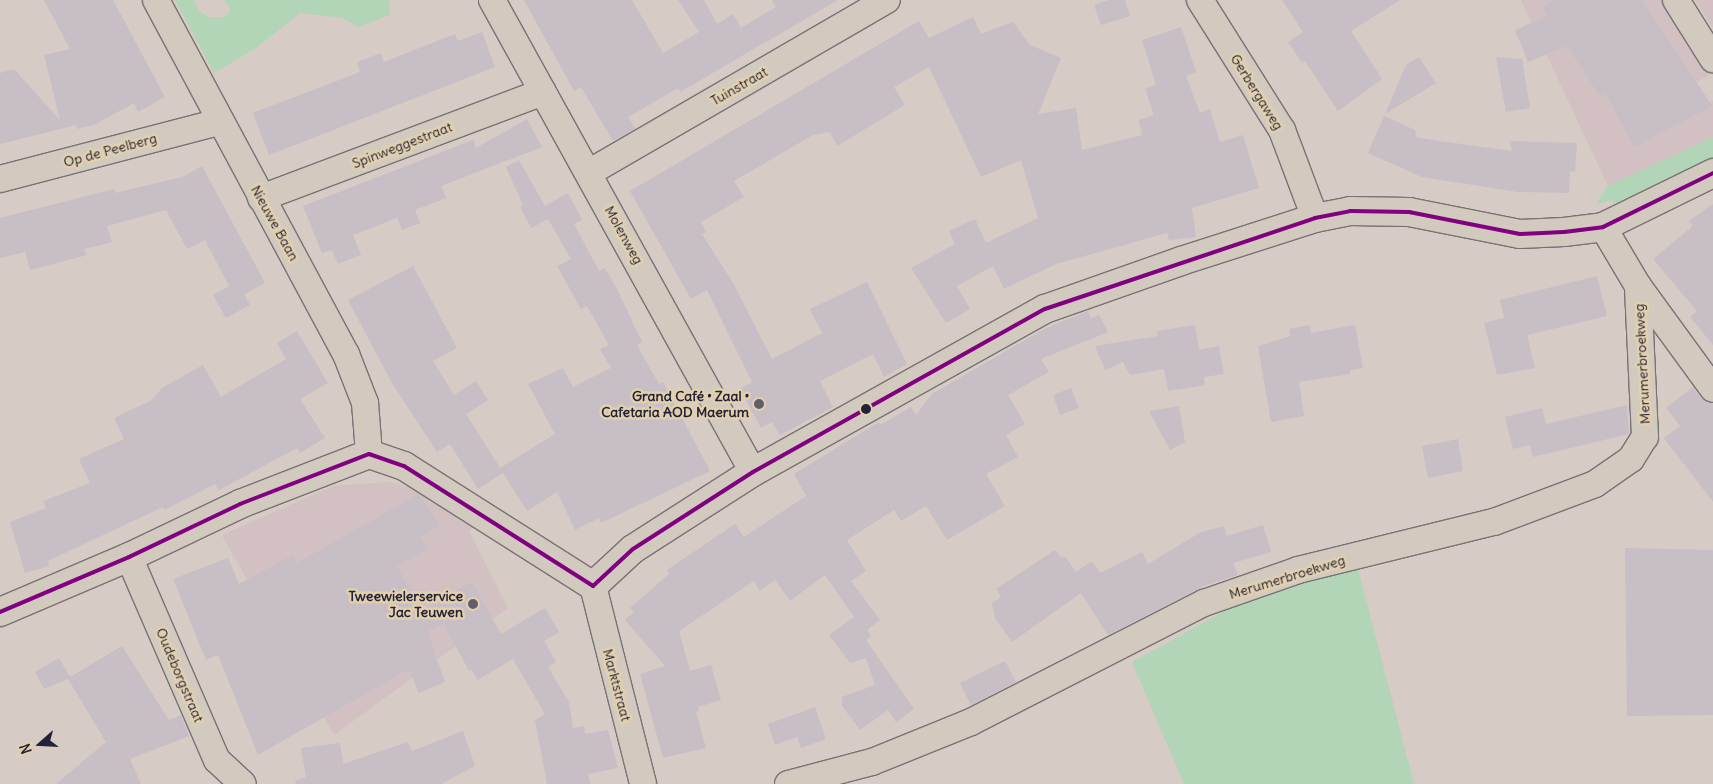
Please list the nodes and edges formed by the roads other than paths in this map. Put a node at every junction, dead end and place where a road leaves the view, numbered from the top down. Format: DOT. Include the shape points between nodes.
graph roads {
  1 [pos="156,0"];
  2 [pos="492,0"];
  3 [pos="888,0"];
  4 [pos="1200,0"];
  5 [pos="1676,0"];
  6 [pos="1713,59"];
  7 [pos="543,92"];
  8 [pos="220,122"];
  9 [pos="590,172"];
  10 [pos="1713,173"];
  11 [pos="0,179"];
  12 [pos="261,198"];
  13 [pos="1315,218"];
  14 [pos="1603,227"];
  15 [pos="1638,286"];
  16 [pos="1713,389"];
  17 [pos="369,454"];
  18 [pos="753,472"];
  19 [pos="129,557"];
  20 [pos="592,586"];
  21 [pos="0,612"];
  22 [pos="243,784"];
  23 [pos="643,784"];
  24 [pos="788,784"];
  1 -- 8 [label="street, Nieuwe Baan"];
  2 -- 7 [label="street, Molenweg"];
  3 -- 9 [label="street, Tuinstraat"];
  4 -- 13 [label="street, Gerbergaweg" via="1282,130"];
  5 -- 6 [label="street"];
  7 -- 9 [label="street, Molenweg"];
  7 -- 12 [label="street, Spinweggestraat"];
  8 -- 11 [label="street, Op de Peelberg"];
  8 -- 12 [label="street, Nieuwe Baan"];
  9 -- 18 [label="street, Molenweg"];
  10 -- 14 [label="street"];
  12 -- 17 [label="street, Nieuwe Baan" via="346,354 365,404"];
  13 -- 14 [label="street" via="1350,211 1409,212 1520,234"];
  13 -- 18 [label="street" via="1181,260 1045,309"];
  14 -- 15 [label="street, Merumerbroekweg"];
  15 -- 16 [label="street, Merumerbroekweg"];
  15 -- 24 [label="street, Merumerbroekweg" via="1645,437 1630,458 1595,484 1494,522 1298,570 1204,603 971,722 872,762"];
  17 -- 19 [label="street" via="240,504"];
  17 -- 20 [label="street" via="404,466"];
  18 -- 20 [label="street" via="632,549"];
  19 -- 21 [label="street"];
  19 -- 22 [label="street, Oudeborgstraat" via="217,760"];
  20 -- 23 [label="street, Marktstraat"];
}
